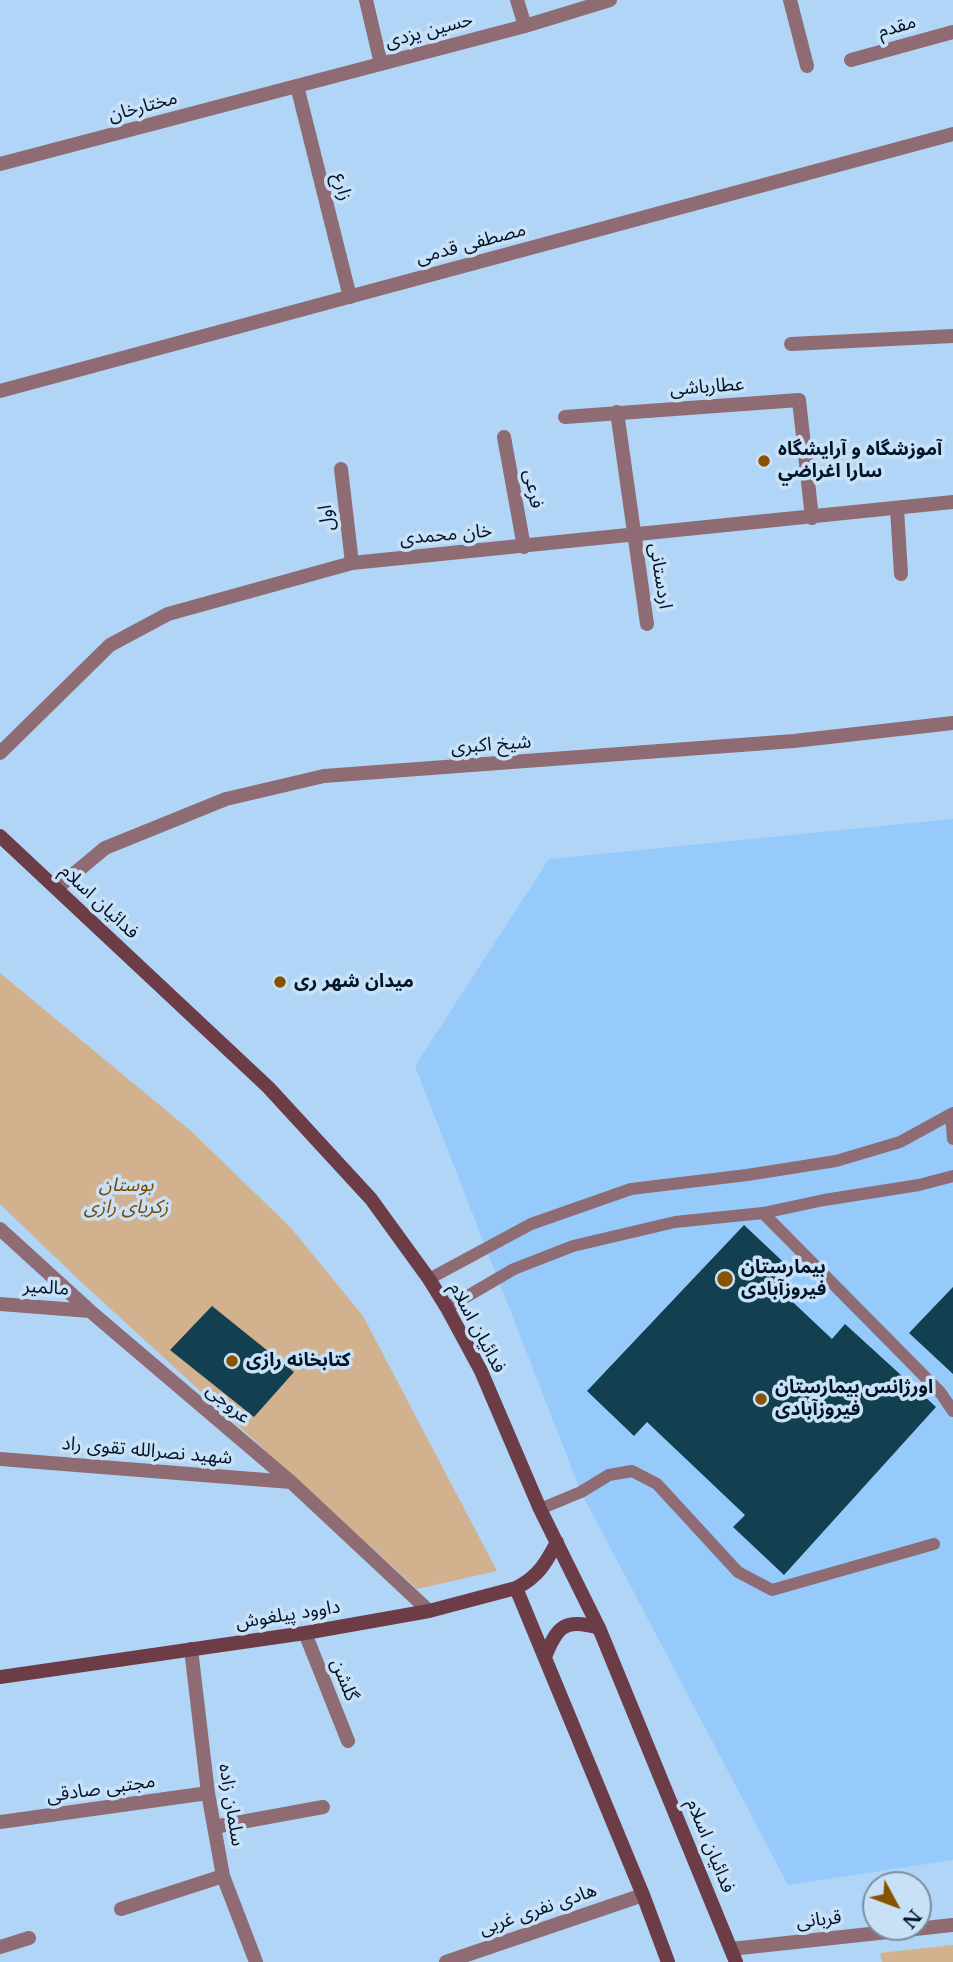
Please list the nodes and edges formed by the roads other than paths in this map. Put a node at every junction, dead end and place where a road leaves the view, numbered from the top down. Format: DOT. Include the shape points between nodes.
graph roads {
  1 [pos="366,0"];
  2 [pos="517,0"];
  3 [pos="610,0"];
  4 [pos="790,0"];
  5 [pos="525,26"];
  6 [pos="953,32"];
  7 [pos="851,60"];
  8 [pos="381,64"];
  9 [pos="807,66"];
  10 [pos="297,86"];
  11 [pos="953,134"];
  12 [pos="0,164"];
  13 [pos="351,297"];
  14 [pos="953,336"];
  15 [pos="790,344"];
  16 [pos="0,391"];
  17 [pos="617,412"];
  18 [pos="565,417"];
  19 [pos="504,438"];
  20 [pos="341,469"];
  21 [pos="953,502"];
  22 [pos="897,509"];
  23 [pos="812,518"];
  24 [pos="634,533"];
  25 [pos="524,547"];
  26 [pos="352,563"];
  27 [pos="901,574"];
  28 [pos="648,624"];
  29 [pos="953,723"];
  30 [pos="0,753"];
  31 [pos="0,836"];
  32 [pos="57,888"];
  33 [pos="952,1114"];
  34 [pos="953,1139"];
  35 [pos="953,1176"];
  36 [pos="763,1213"];
  37 [pos="0,1229"];
  38 [pos="429,1279"];
  39 [pos="0,1304"];
  40 [pos="447,1308"];
  41 [pos="90,1311"];
  42 [pos="953,1411"];
  43 [pos="0,1459"];
  44 [pos="291,1482"];
  45 [pos="540,1509"];
  46 [pos="556,1542"];
  47 [pos="934,1544"];
  48 [pos="516,1588"];
  49 [pos="429,1611"];
  50 [pos="599,1628"];
  51 [pos="305,1633"];
  52 [pos="191,1649"];
  53 [pos="545,1657"];
  54 [pos="0,1677"];
  55 [pos="348,1741"];
  56 [pos="208,1793"];
  57 [pos="323,1807"];
  58 [pos="0,1822"];
  59 [pos="214,1827"];
  60 [pos="223,1876"];
  61 [pos="643,1895"];
  62 [pos="121,1909"];
  63 [pos="953,1925"];
  64 [pos="29,1938"];
  65 [pos="0,1947"];
  66 [pos="734,1955"];
  67 [pos="256,1962"];
  68 [pos="446,1962"];
  69 [pos="668,1962"];
  1 -- 8 [label="street"];
  2 -- 5 [label="street"];
  3 -- 5 [label="street, حسین یزدی"];
  4 -- 9 [label="street"];
  5 -- 8 [label="street, حسین یزدی"];
  6 -- 7 [label="street, مقدم"];
  8 -- 10 [label="street, حسین یزدی"];
  10 -- 12 [label="street, مختارخان"];
  10 -- 13 [label="street, زارع"];
  11 -- 13 [label="street, مصطفی قدمی"];
  13 -- 16 [label="street, مصطفی قدمی"];
  14 -- 15 [label="street"];
  17 -- 18 [label="street, عطارباشی"];
  17 -- 23 [label="street, عطارباشی" via="799,400"];
  17 -- 24 [label="street"];
  19 -- 25 [label="street, فرعی"];
  20 -- 26 [label="street, اول"];
  21 -- 22 [label="street, خان محمدی"];
  22 -- 23 [label="street, خان محمدی"];
  22 -- 27 [label="street"];
  23 -- 24 [label="street, خان محمدی"];
  24 -- 25 [label="street, خان محمدی"];
  24 -- 28 [label="street, اردستانی"];
  25 -- 26 [label="street, خان محمدی"];
  26 -- 30 [label="street, خان محمدی" via="169,614 110,645"];
  29 -- 32 [label="street, شیخ اکبری" via="794,741 324,776 226,799 105,848"];
  31 -- 32 [label="main road, فدائیان اسلام"];
  32 -- 38 [label="main road, فدائیان اسلام" via="268,1087 370,1199"];
  33 -- 34 [label="lane"];
  33 -- 38 [label="lane" via="900,1142 836,1161 631,1189 531,1224"];
  35 -- 36 [label="lane"];
  36 -- 40 [label="lane" via="675,1222 573,1246 514,1269"];
  36 -- 42 [label="lane" via="940,1392"];
  37 -- 41 [label="street, عروجی"];
  38 -- 40 [label="main road, فدائیان اسلام"];
  39 -- 41 [label="street, مالمیر"];
  40 -- 45 [label="main road, فدائیان اسلام" via="481,1371"];
  41 -- 44 [label="street, عروجی"];
  43 -- 44 [label="street, شهید نصرالله تقوی راد"];
  44 -- 49 [label="street, عروجی"];
  45 -- 46 [label="main road, فدائیان اسلام"];
  45 -- 47 [label="lane" via="609,1475 632,1471 657,1484 738,1572 772,1590"];
  46 -- 48 [label="main road, داوود پیلغوش" via="539,1573"];
  46 -- 50 [label="main road, فدائیان اسلام"];
  48 -- 49 [label="main road, داوود پیلغوش"];
  48 -- 53 [label="main road"];
  49 -- 51 [label="main road, داوود پیلغوش"];
  50 -- 53 [label="main road" via="580,1622 564,1626 554,1634"];
  50 -- 66 [label="main road, فدائیان اسلام"];
  51 -- 52 [label="main road, داوود پیلغوش"];
  51 -- 55 [label="street, گلشن"];
  52 -- 54 [label="main road, داوود پیلغوش"];
  52 -- 56 [label="street, سلمان زاده"];
  53 -- 61 [label="main road"];
  56 -- 58 [label="street, مجتبی صادقی"];
  56 -- 59 [label="street, سلمان زاده"];
  57 -- 59 [label="street"];
  59 -- 60 [label="street, سلمان زاده"];
  60 -- 62 [label="street"];
  60 -- 67 [label="street, سلمان زاده"];
  61 -- 68 [label="street, هادی نفری غربی"];
  61 -- 69 [label="main road"];
  63 -- 66 [label="street, قربانی"];
  64 -- 65 [label="street"];
}
